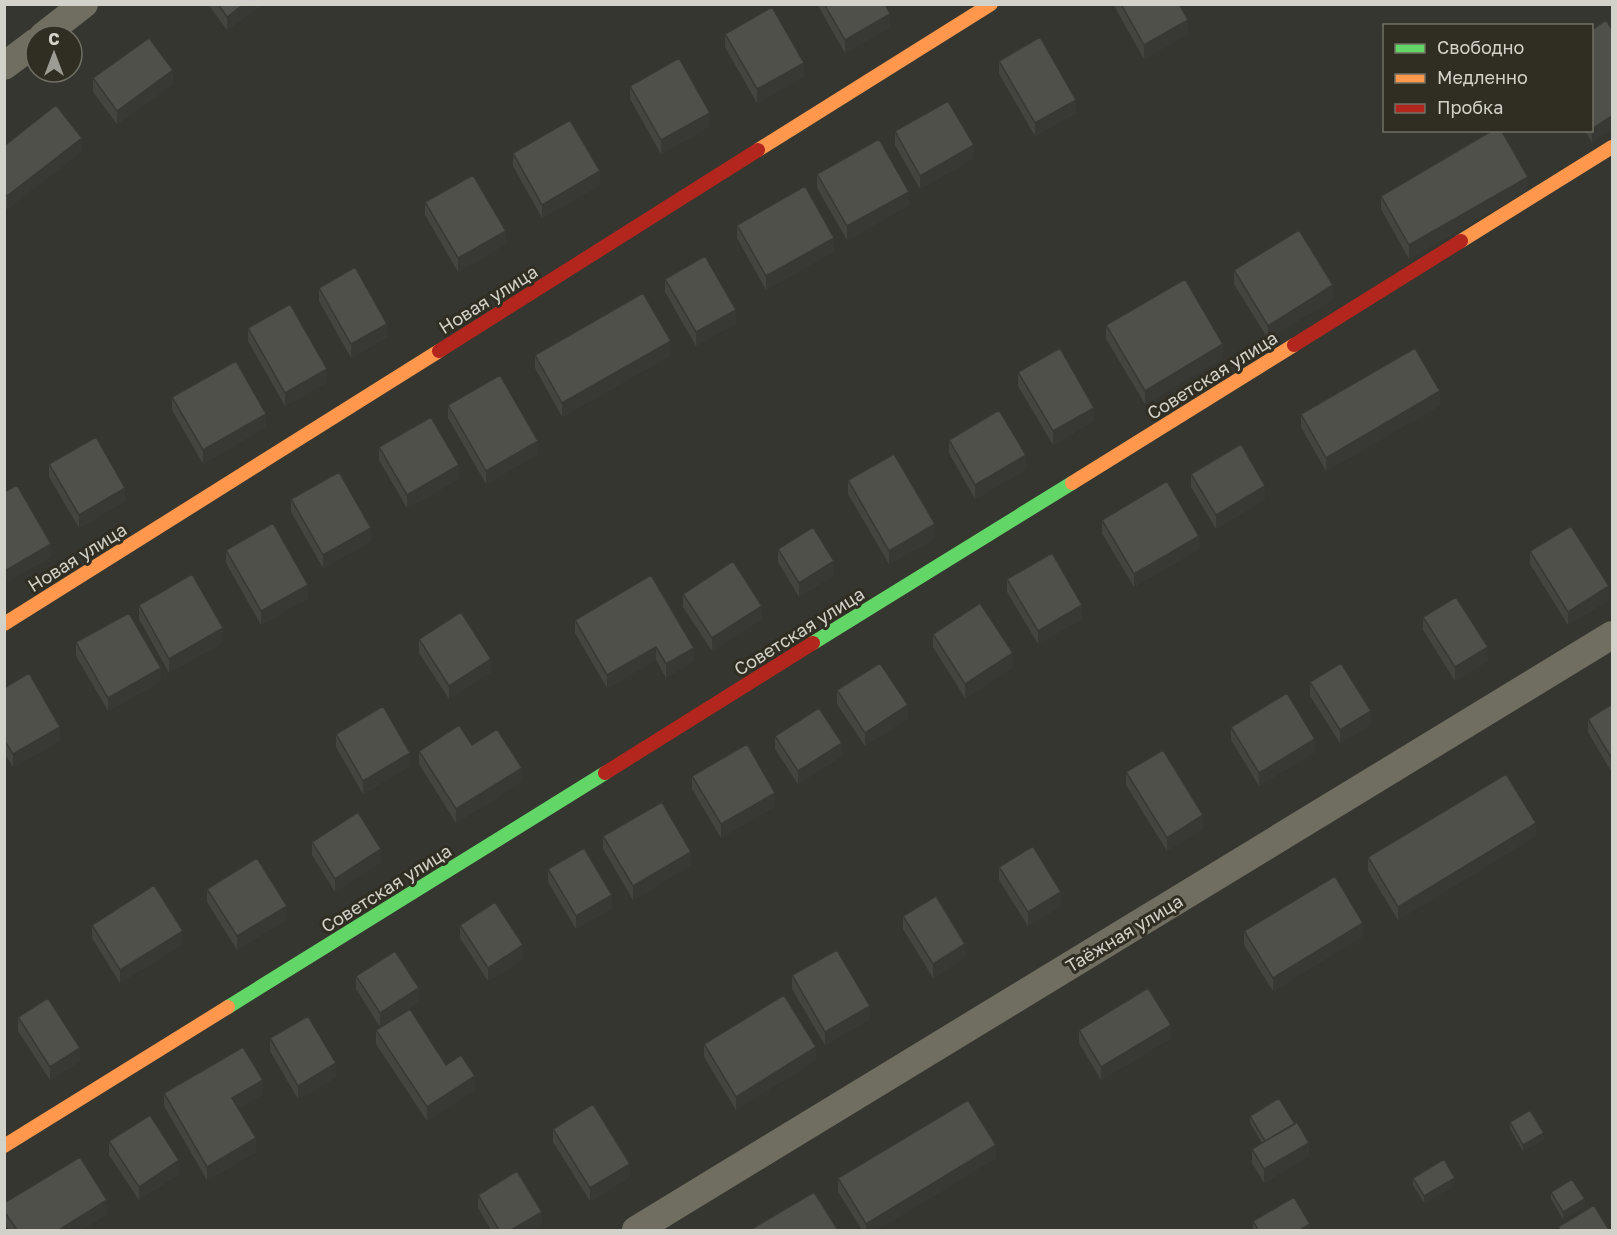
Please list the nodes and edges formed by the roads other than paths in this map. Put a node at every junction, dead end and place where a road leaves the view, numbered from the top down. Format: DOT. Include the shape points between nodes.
graph roads {
  1 [pos="84,4"];
  2 [pos="992,4"];
  3 [pos="58,24"];
  4 [pos="24,51"];
  5 [pos="4,66"];
  6 [pos="1612,147"];
  7 [pos="4,624"];
  8 [pos="1612,635"];
  9 [pos="4,1146"];
  10 [pos="636,1230"];
  1 -- 3 [label="street"];
  2 -- 7 [label="street, Новая улица"];
  4 -- 5 [label="street"];
  6 -- 9 [label="street, Советская улица"];
  8 -- 10 [label="street, Таёжная улица"];
}
